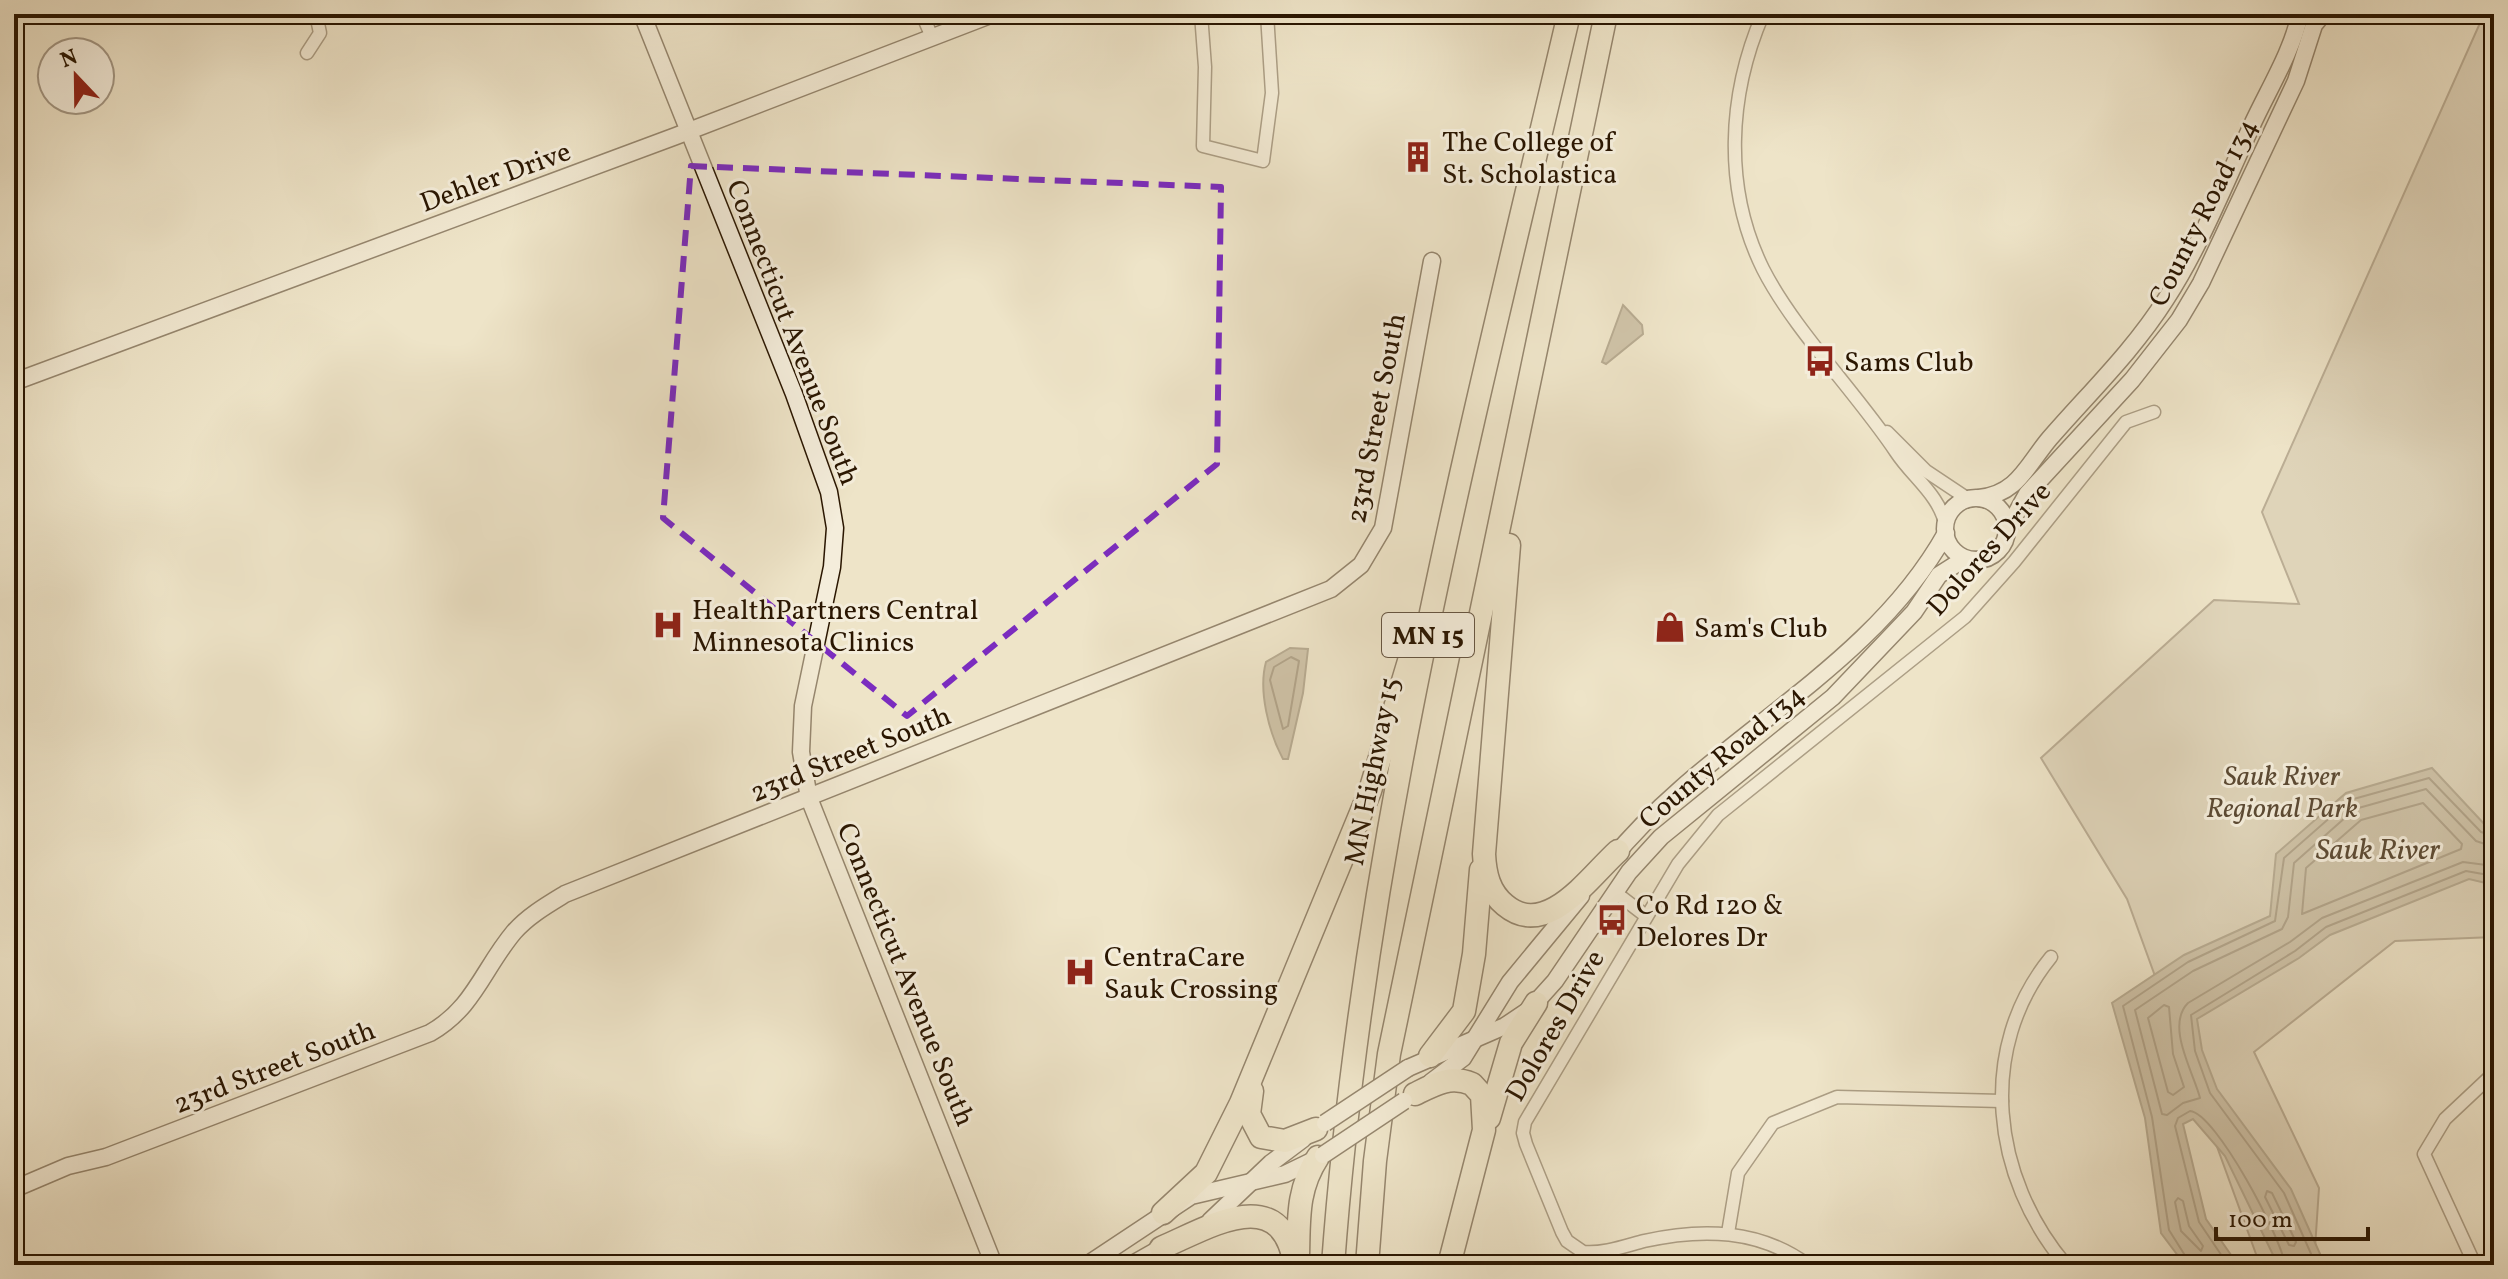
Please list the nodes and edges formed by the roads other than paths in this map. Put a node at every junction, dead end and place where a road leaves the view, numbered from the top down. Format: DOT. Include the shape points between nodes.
graph roads {
  1 [pos="316,14"];
  2 [pos="642,14"];
  3 [pos="922,14"];
  4 [pos="993,14"];
  5 [pos="1201,14"];
  6 [pos="1267,14"];
  7 [pos="1569,14"];
  8 [pos="1606,14"];
  9 [pos="1763,14"];
  10 [pos="2300,14"];
  11 [pos="2323,14"];
  12 [pos="932,37"];
  13 [pos="307,53"];
  14 [pos="691,131"];
  15 [pos="1432,261"];
  16 [pos="14,382"];
  17 [pos="1527,397"];
  18 [pos="2154,412"];
  19 [pos="1882,428"];
  20 [pos="1459,484"];
  21 [pos="1974,499"];
  22 [pos="2008,528"];
  23 [pos="1946,530"];
  24 [pos="1977,560"];
  25 [pos="1775,714"];
  26 [pos="809,798"];
  27 [pos="1488,804"];
  28 [pos="1618,851"];
  29 [pos="1616,893"];
  30 [pos="1646,916"];
  31 [pos="2051,957"];
  32 [pos="1536,1003"];
  33 [pos="1476,1038"];
  34 [pos="1262,1055"];
  35 [pos="1430,1056"];
  36 [pos="2494,1073"];
  37 [pos="1409,1097"];
  38 [pos="2002,1101"];
  39 [pos="1320,1126"];
  40 [pos="1484,1130"];
  41 [pos="1320,1156"];
  42 [pos="106,1157"];
  43 [pos="1252,1181"];
  44 [pos="14,1189"];
  45 [pos="14,1202"];
  46 [pos="1163,1213"];
  47 [pos="1728,1233"];
  48 [pos="1161,1248"];
  49 [pos="994,1265"];
  50 [pos="1087,1265"];
  51 [pos="1131,1265"];
  52 [pos="1296,1265"];
  53 [pos="1333,1265"];
  54 [pos="1367,1265"];
  55 [pos="1449,1265"];
  56 [pos="1808,1265"];
  57 [pos="2066,1265"];
  58 [pos="2475,1265"];
  1 -- 13 [label="street" via="320,33"];
  2 -- 14 [label="street, Connecticut Avenue South"];
  3 -- 12 [label="street"];
  4 -- 12 [label="street, Dehler Drive"];
  5 -- 6 [label="street" via="1203,146 1263,161 1272,79"];
  7 -- 20 [label="highway, MN Highway 15 / MN 15"];
  8 -- 17 [label="highway, MN 15"];
  9 -- 19 [label="street" via="1735,109 1737,188 1746,222 1785,305"];
  10 -- 21 [label="street, County Road 134" via="2190,258 2161,307 2015,485"];
  11 -- 22 [label="street, County Road 134" via="2201,283 2179,320 2132,380 2027,494"];
  12 -- 14 [label="street, Dehler Drive"];
  14 -- 16 [label="street, Dehler Drive"];
  14 -- 26 [label="street, Connecticut Avenue South" via="829,492 835,528 832,567 803,718 801,752"];
  15 -- 26 [label="street, 23rd Street South" via="1383,528 1375,548 1347,577 1331,589"];
  17 -- 27 [label="highway" via="1503,602"];
  17 -- 54 [label="highway, MN 15" via="1389,1054"];
  18 -- 30 [label="street, Dolores Drive" via="2126,422 1965,617 1718,815 1678,864"];
  19 -- 21 [label="street" via="1926,471"];
  19 -- 23 [label="street" via="1943,510"];
  20 -- 34 [label="highway" via="1370,791"];
  20 -- 53 [label="highway, MN Highway 15 / MN 15" via="1370,938 1343,1141"];
  21 -- 22 [label="street" via="1996,505"];
  21 -- 23 [label="street" via="1952,510"];
  22 -- 24 [label="street" via="2002,547"];
  23 -- 24 [label="street" via="1960,555"];
  23 -- 25 [label="street, County Road 134" via="1913,584 1838,661"];
  24 -- 29 [label="street, County Road 134" via="1961,561 1939,575 1914,612 1843,687 1683,816"];
  25 -- 28 [label="street, County Road 134" via="1675,793"];
  25 -- 29 [label="street" via="1640,841 1613,874"];
  26 -- 42 [label="street, 23rd Street South" via="547,905 515,932 467,1005 430,1033"];
  26 -- 49 [label="street, Connecticut Avenue South"];
  27 -- 28 [label="highway" via="1485,870 1493,892 1513,911 1531,916 1552,911"];
  27 -- 35 [label="highway" via="1467,998 1457,1023"];
  28 -- 33 [label="street, County Road 134" via="1510,982"];
  29 -- 30 [label="street"];
  29 -- 32 [label="street, County Road 134"];
  30 -- 47 [label="street, Dolores Drive" via="1532,1109 1523,1133 1562,1232 1583,1252 1684,1234"];
  31 -- 38 [label="street" via="2034,978 2011,1031"];
  32 -- 33 [label="street, County Road 134"];
  32 -- 40 [label="highway" via="1511,1043"];
  33 -- 35 [label="street, County Road 134"];
  33 -- 37 [label="street, County Road 134" via="1463,1058"];
  34 -- 39 [label="highway" via="1248,1103 1257,1133 1266,1140 1285,1141"];
  34 -- 46 [label="highway" via="1206,1173"];
  35 -- 39 [label="street, County Road 134, bridge"];
  36 -- 58 [label="street" via="2445,1119 2424,1154"];
  37 -- 40 [label="highway" via="1449,1079 1472,1084 1482,1095"];
  37 -- 41 [label="street, County Road 134, bridge"];
  38 -- 47 [label="street" via="1837,1097 1773,1123 1738,1173"];
  38 -- 57 [label="street" via="2008,1158 2021,1198"];
  39 -- 43 [label="street, County Road 134"];
  40 -- 55 [label="highway"];
  41 -- 43 [label="street, County Road 134" via="1295,1171"];
  41 -- 52 [label="highway" via="1303,1182"];
  42 -- 44 [label="street, 23rd Street South"];
  42 -- 45 [label="street, 23rd Street South"];
  43 -- 46 [label="street, County Road 134" via="1191,1196"];
  43 -- 48 [label="street, County Road 134" via="1213,1220"];
  46 -- 50 [label="street, County Road 134"];
  47 -- 56 [label="street, Dolores Drive" via="1767,1242"];
  48 -- 51 [label="street, County Road 134"];
  48 -- 52 [label="highway" via="1230,1219 1256,1215 1275,1223 1285,1235"];
}
